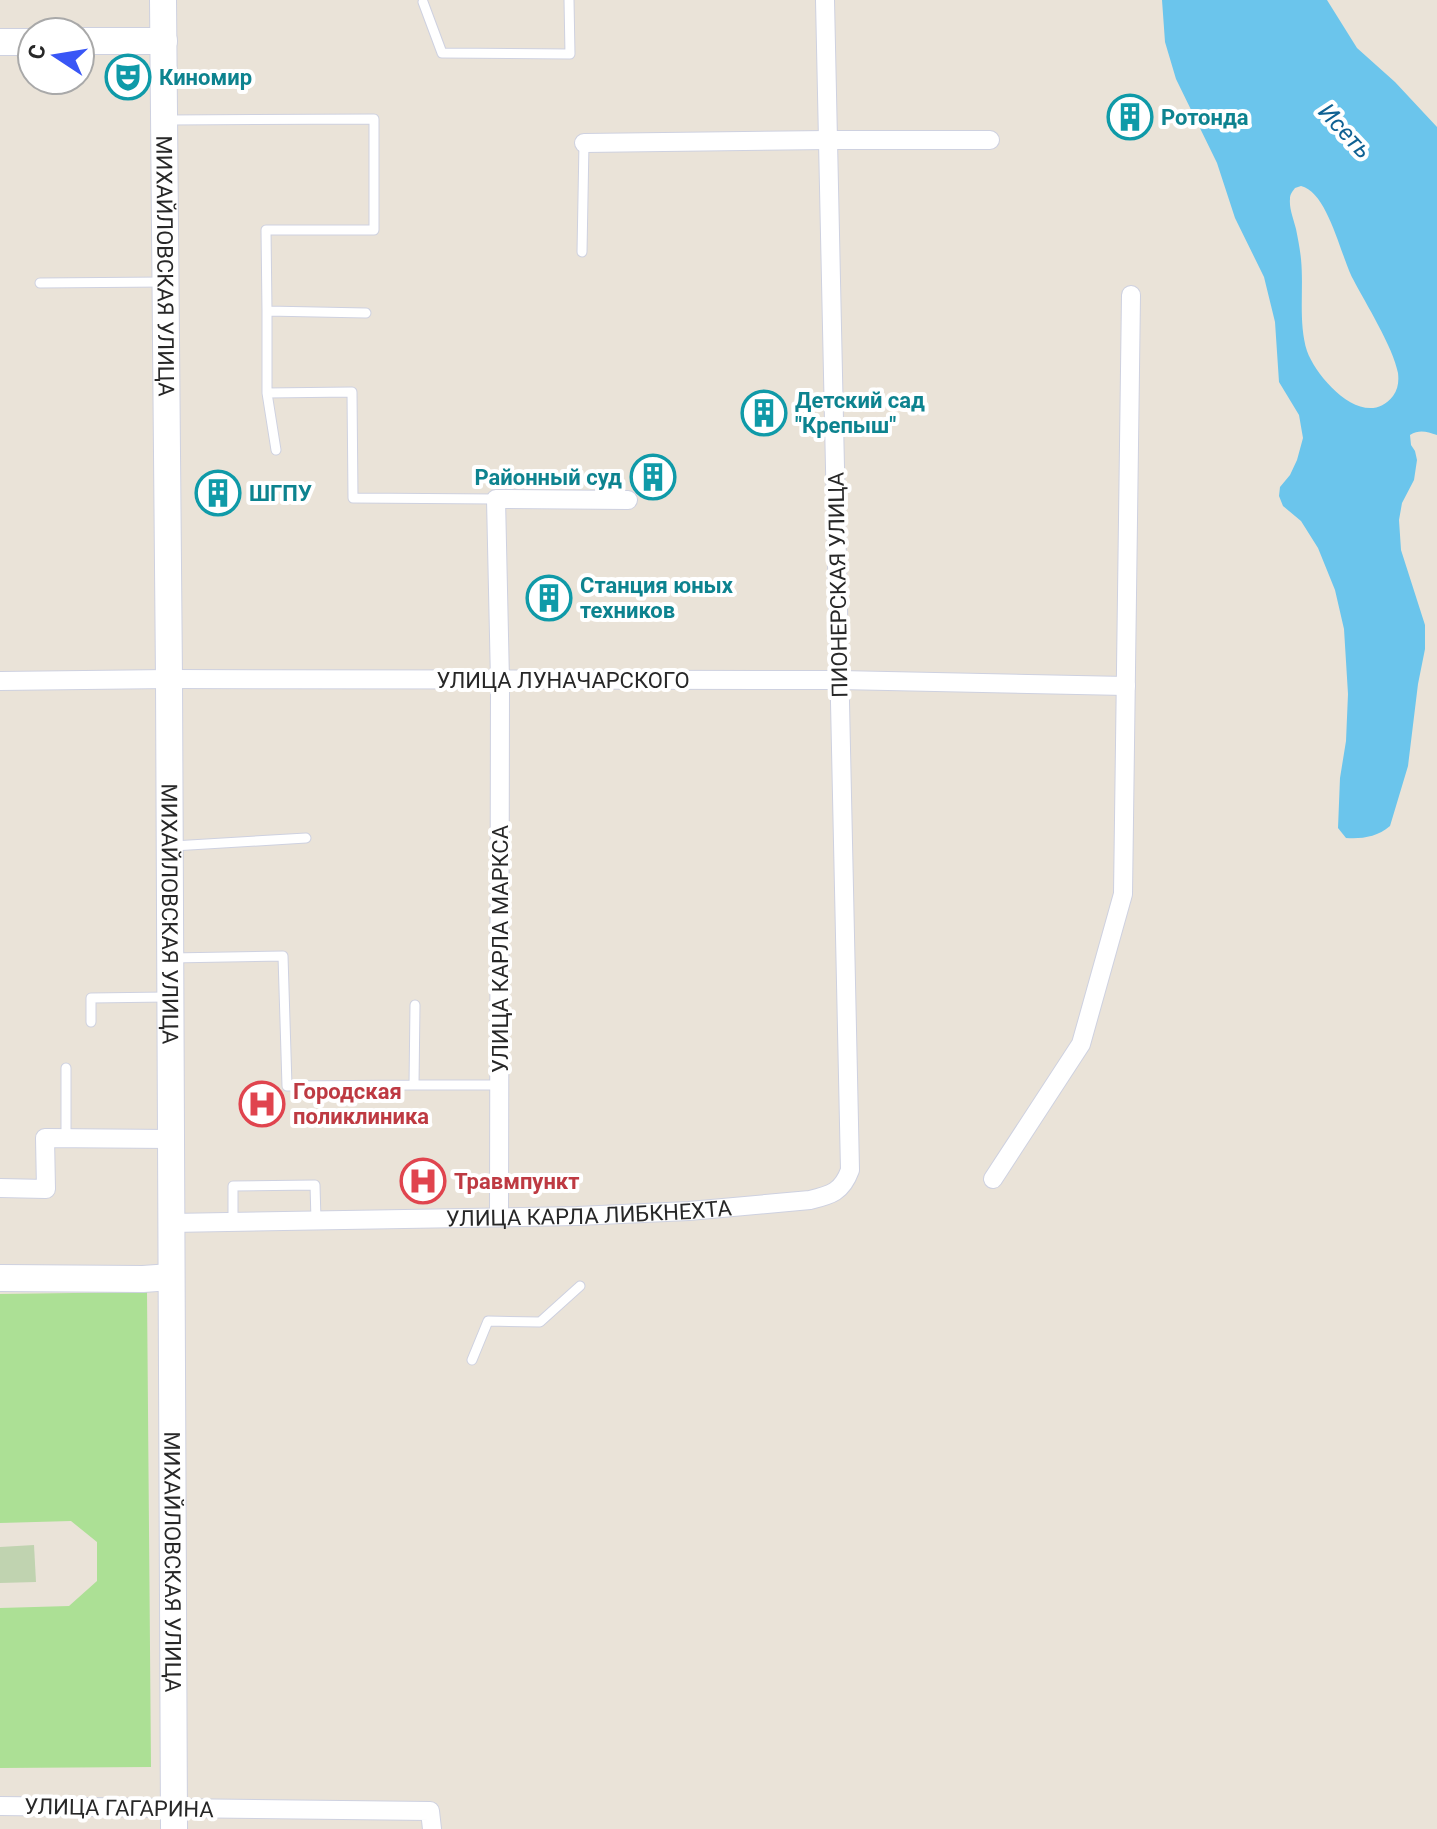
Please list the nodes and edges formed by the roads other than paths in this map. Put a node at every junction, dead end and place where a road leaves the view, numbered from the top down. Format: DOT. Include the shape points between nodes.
graph roads {
  1 [pos="163,0"];
  2 [pos="569,0"];
  3 [pos="825,0"];
  4 [pos="423,2"];
  5 [pos="96,41"];
  6 [pos="164,41"];
  7 [pos="165,120"];
  8 [pos="828,140"];
  9 [pos="990,140"];
  10 [pos="584,143"];
  11 [pos="582,252"];
  12 [pos="167,282"];
  13 [pos="40,283"];
  14 [pos="1131,295"];
  15 [pos="267,311"];
  16 [pos="366,313"];
  17 [pos="267,393"];
  18 [pos="276,450"];
  19 [pos="496,499"];
  20 [pos="628,500"];
  21 [pos="169,679"];
  22 [pos="840,680"];
  23 [pos="0,681"];
  24 [pos="500,681"];
  25 [pos="1126,686"];
  26 [pos="306,838"];
  27 [pos="170,847"];
  28 [pos="170,958"];
  29 [pos="170,997"];
  30 [pos="415,1005"];
  31 [pos="91,1022"];
  32 [pos="66,1068"];
  33 [pos="414,1085"];
  34 [pos="500,1085"];
  35 [pos="66,1138"];
  36 [pos="171,1139"];
  37 [pos="850,1170"];
  38 [pos="993,1179"];
  39 [pos="0,1188"];
  40 [pos="499,1217"];
  41 [pos="316,1220"];
  42 [pos="233,1222"];
  43 [pos="171,1223"];
  44 [pos="171,1277"];
  45 [pos="0,1278"];
  46 [pos="580,1286"];
  47 [pos="472,1360"];
  48 [pos="0,1806"];
  49 [pos="174,1819"];
  50 [pos="431,1820"];
  1 -- 6 [label="main road, МИХАЙЛОВСКАЯ УЛИЦА"];
  2 -- 4 [label="lane" via="570,54 442,53"];
  3 -- 8 [label="street, ПИОНЕРСКАЯ УЛИЦА"];
  5 -- 6 [label="main road"];
  6 -- 7 [label="main road, МИХАЙЛОВСКАЯ УЛИЦА"];
  7 -- 12 [label="main road, МИХАЙЛОВСКАЯ УЛИЦА"];
  7 -- 15 [label="lane" via="374,119 374,230 266,230"];
  8 -- 9 [label="street"];
  8 -- 10 [label="street"];
  8 -- 22 [label="street, ПИОНЕРСКАЯ УЛИЦА"];
  10 -- 11 [label="lane"];
  12 -- 13 [label="lane"];
  12 -- 21 [label="main road, МИХАЙЛОВСКАЯ УЛИЦА"];
  14 -- 25 [label="street"];
  15 -- 16 [label="lane"];
  15 -- 17 [label="lane"];
  17 -- 18 [label="lane"];
  17 -- 19 [label="lane" via="352,392 353,498"];
  19 -- 20 [label="street"];
  19 -- 24 [label="street, УЛИЦА КАРЛА МАРКСА"];
  21 -- 23 [label="street, УЛИЦА ЛУНАЧАРСКОГО"];
  21 -- 24 [label="street, УЛИЦА ЛУНАЧАРСКОГО"];
  21 -- 27 [label="main road, МИХАЙЛОВСКАЯ УЛИЦА"];
  22 -- 24 [label="street, УЛИЦА ЛУНАЧАРСКОГО"];
  22 -- 25 [label="street, УЛИЦА ЛУНАЧАРСКОГО"];
  22 -- 37 [label="street, ПИОНЕРСКАЯ УЛИЦА"];
  24 -- 34 [label="street, УЛИЦА КАРЛА МАРКСА"];
  25 -- 38 [label="street" via="1123,894 1081,1044"];
  26 -- 27 [label="lane"];
  27 -- 28 [label="main road, МИХАЙЛОВСКАЯ УЛИЦА"];
  28 -- 29 [label="main road, МИХАЙЛОВСКАЯ УЛИЦА"];
  28 -- 33 [label="lane" via="283,956 287,1086"];
  29 -- 31 [label="lane" via="91,998"];
  29 -- 36 [label="main road, МИХАЙЛОВСКАЯ УЛИЦА"];
  30 -- 33 [label="lane"];
  32 -- 35 [label="lane"];
  33 -- 34 [label="lane"];
  34 -- 40 [label="street, УЛИЦА КАРЛА МАРКСА"];
  35 -- 36 [label="street"];
  35 -- 39 [label="street" via="45,1138 46,1189"];
  36 -- 43 [label="main road, МИХАЙЛОВСКАЯ УЛИЦА"];
  37 -- 40 [label="street, УЛИЦА КАРЛА ЛИБКНЕХТА" via="838,1190 810,1200 689,1211"];
  40 -- 41 [label="street, УЛИЦА КАРЛА ЛИБКНЕХТА"];
  41 -- 42 [label="street, УЛИЦА КАРЛА ЛИБКНЕХТА"];
  41 -- 42 [label="lane" via="315,1185 233,1186"];
  42 -- 43 [label="street, УЛИЦА КАРЛА ЛИБКНЕХТА"];
  43 -- 44 [label="main road, МИХАЙЛОВСКАЯ УЛИЦА"];
  44 -- 45 [label="main road"];
  44 -- 49 [label="main road, МИХАЙЛОВСКАЯ УЛИЦА"];
  46 -- 47 [label="lane" via="540,1322 488,1321"];
  48 -- 49 [label="street, УЛИЦА ГАГАРИНА"];
  49 -- 50 [label="street, УЛИЦА ГАГАРИНА"];
}
